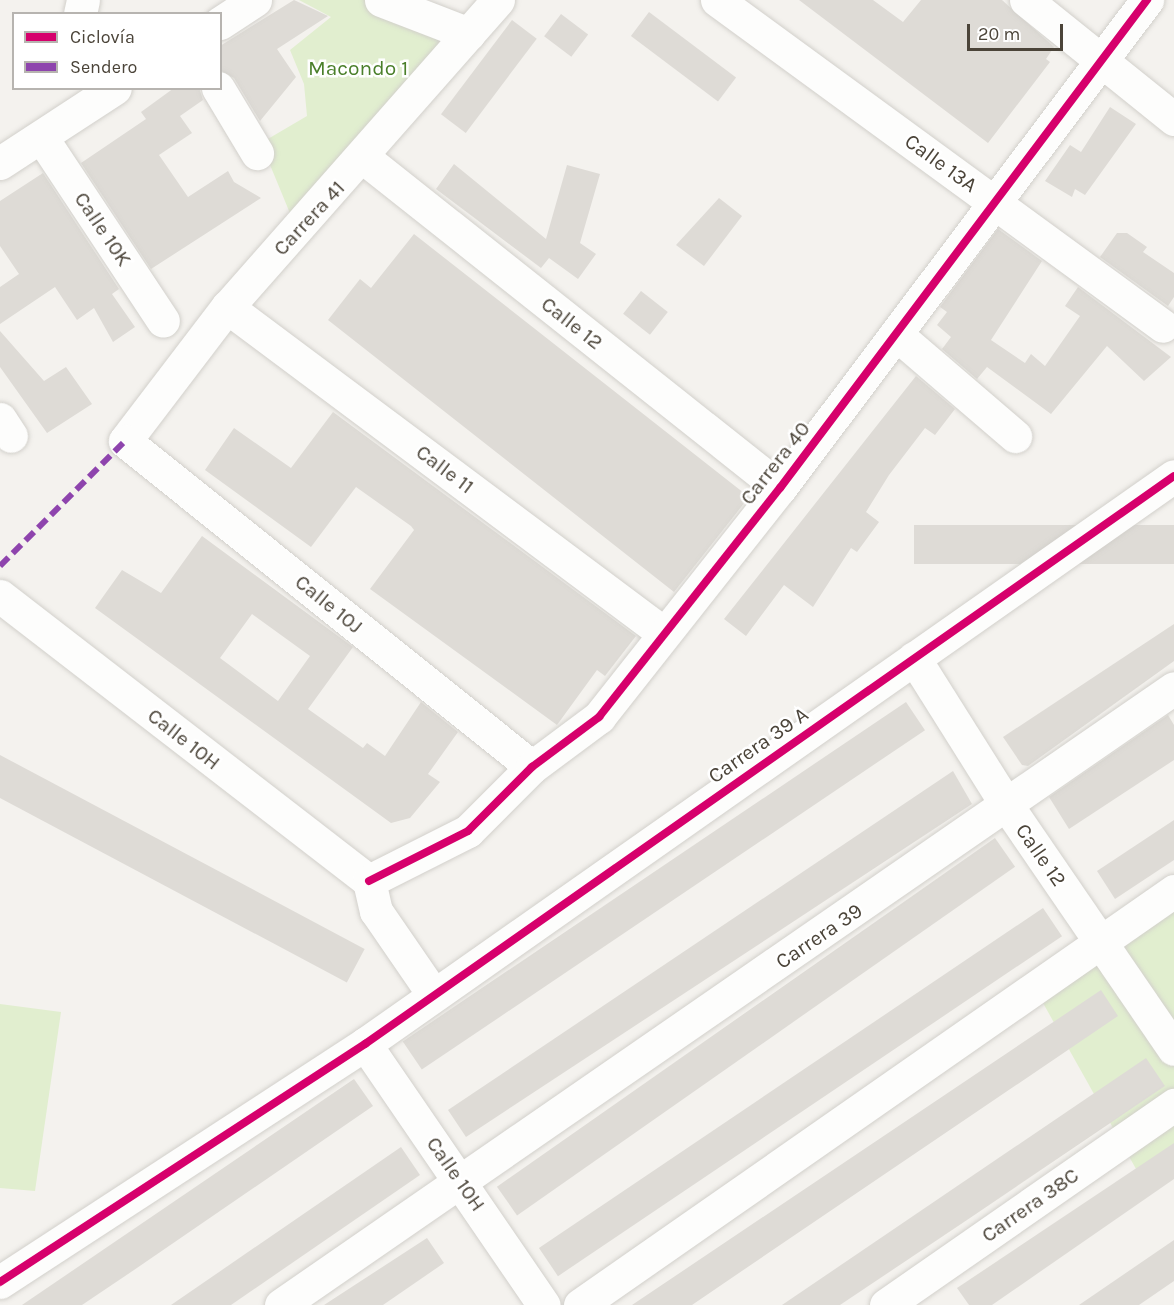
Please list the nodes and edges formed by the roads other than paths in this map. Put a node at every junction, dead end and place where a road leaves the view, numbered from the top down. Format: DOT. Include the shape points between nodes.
graph roads {
  1 [pos="255,0"];
  2 [pos="381,0"];
  3 [pos="498,0"];
  4 [pos="717,0"];
  5 [pos="1026,0"];
  6 [pos="1147,0"];
  7 [pos="222,22"];
  8 [pos="469,34"];
  9 [pos="1104,59"];
  10 [pos="108,90"];
  11 [pos="219,90"];
  12 [pos="79,99"];
  13 [pos="1174,119"];
  14 [pos="42,138"];
  15 [pos="257,153"];
  16 [pos="364,158"];
  17 [pos="0,163"];
  18 [pos="995,202"];
  19 [pos="227,307"];
  20 [pos="164,321"];
  21 [pos="1163,326"];
  22 [pos="896,334"];
  23 [pos="1015,436"];
  24 [pos="125,441"];
  25 [pos="1174,477"];
  26 [pos="780,488"];
  27 [pos="0,596"];
  28 [pos="662,632"];
  29 [pos="914,658"];
  30 [pos="1174,688"];
  31 [pos="532,766"];
  32 [pos="1008,807"];
  33 [pos="369,881"];
  34 [pos="1174,891"];
  35 [pos="1100,941"];
  36 [pos="433,994"];
  37 [pos="365,1044"];
  38 [pos="1174,1049"];
  39 [pos="1174,1105"];
  40 [pos="461,1180"];
  41 [pos="0,1282"];
  42 [pos="281,1305"];
  43 [pos="544,1305"];
  44 [pos="580,1305"];
  45 [pos="886,1305"];
  1 -- 7 [label="street"];
  2 -- 8 [label="street"];
  3 -- 8 [label="street, Carrera 41"];
  4 -- 18 [label="street, Calle 13A"];
  5 -- 9 [label="street"];
  6 -- 9 [label="street, Carrera 40"];
  8 -- 16 [label="street, Carrera 41"];
  9 -- 13 [label="street"];
  9 -- 18 [label="street, Carrera 40"];
  10 -- 12 [label="street"];
  11 -- 15 [label="street"];
  12 -- 14 [label="street"];
  14 -- 17 [label="street"];
  14 -- 20 [label="street, Calle 10K"];
  16 -- 19 [label="street, Carrera 41"];
  16 -- 26 [label="street, Calle 12"];
  18 -- 21 [label="street, Calle 13A"];
  18 -- 22 [label="street, Carrera 40"];
  19 -- 24 [label="street, Carrera 41"];
  19 -- 28 [label="street, Calle 11"];
  22 -- 23 [label="street"];
  22 -- 26 [label="street, Carrera 40"];
  24 -- 31 [label="street, Calle 10J"];
  25 -- 29 [label="street, Carrera 39 A"];
  26 -- 28 [label="street, Carrera 40"];
  27 -- 33 [label="street, Calle 10H"];
  28 -- 31 [label="street, Carrera 40" via="598,717"];
  29 -- 32 [label="street, Calle 12"];
  29 -- 36 [label="street, Carrera 39 A"];
  30 -- 32 [label="street, Carrera 39"];
  31 -- 33 [label="street, Carrera 40" via="468,831"];
  32 -- 35 [label="street, Calle 12"];
  32 -- 40 [label="street, Carrera 39"];
  33 -- 36 [label="street" via="376,910"];
  34 -- 35 [label="street"];
  35 -- 38 [label="street, Calle 12"];
  35 -- 44 [label="street"];
  36 -- 37 [label="street, Carrera 39 A"];
  37 -- 40 [label="street, Calle 10H"];
  37 -- 41 [label="street, Carrera 39 A"];
  39 -- 45 [label="street, Carrera 38C"];
  40 -- 42 [label="street, Carrera 39"];
  40 -- 43 [label="street, Calle 10H"];
}
